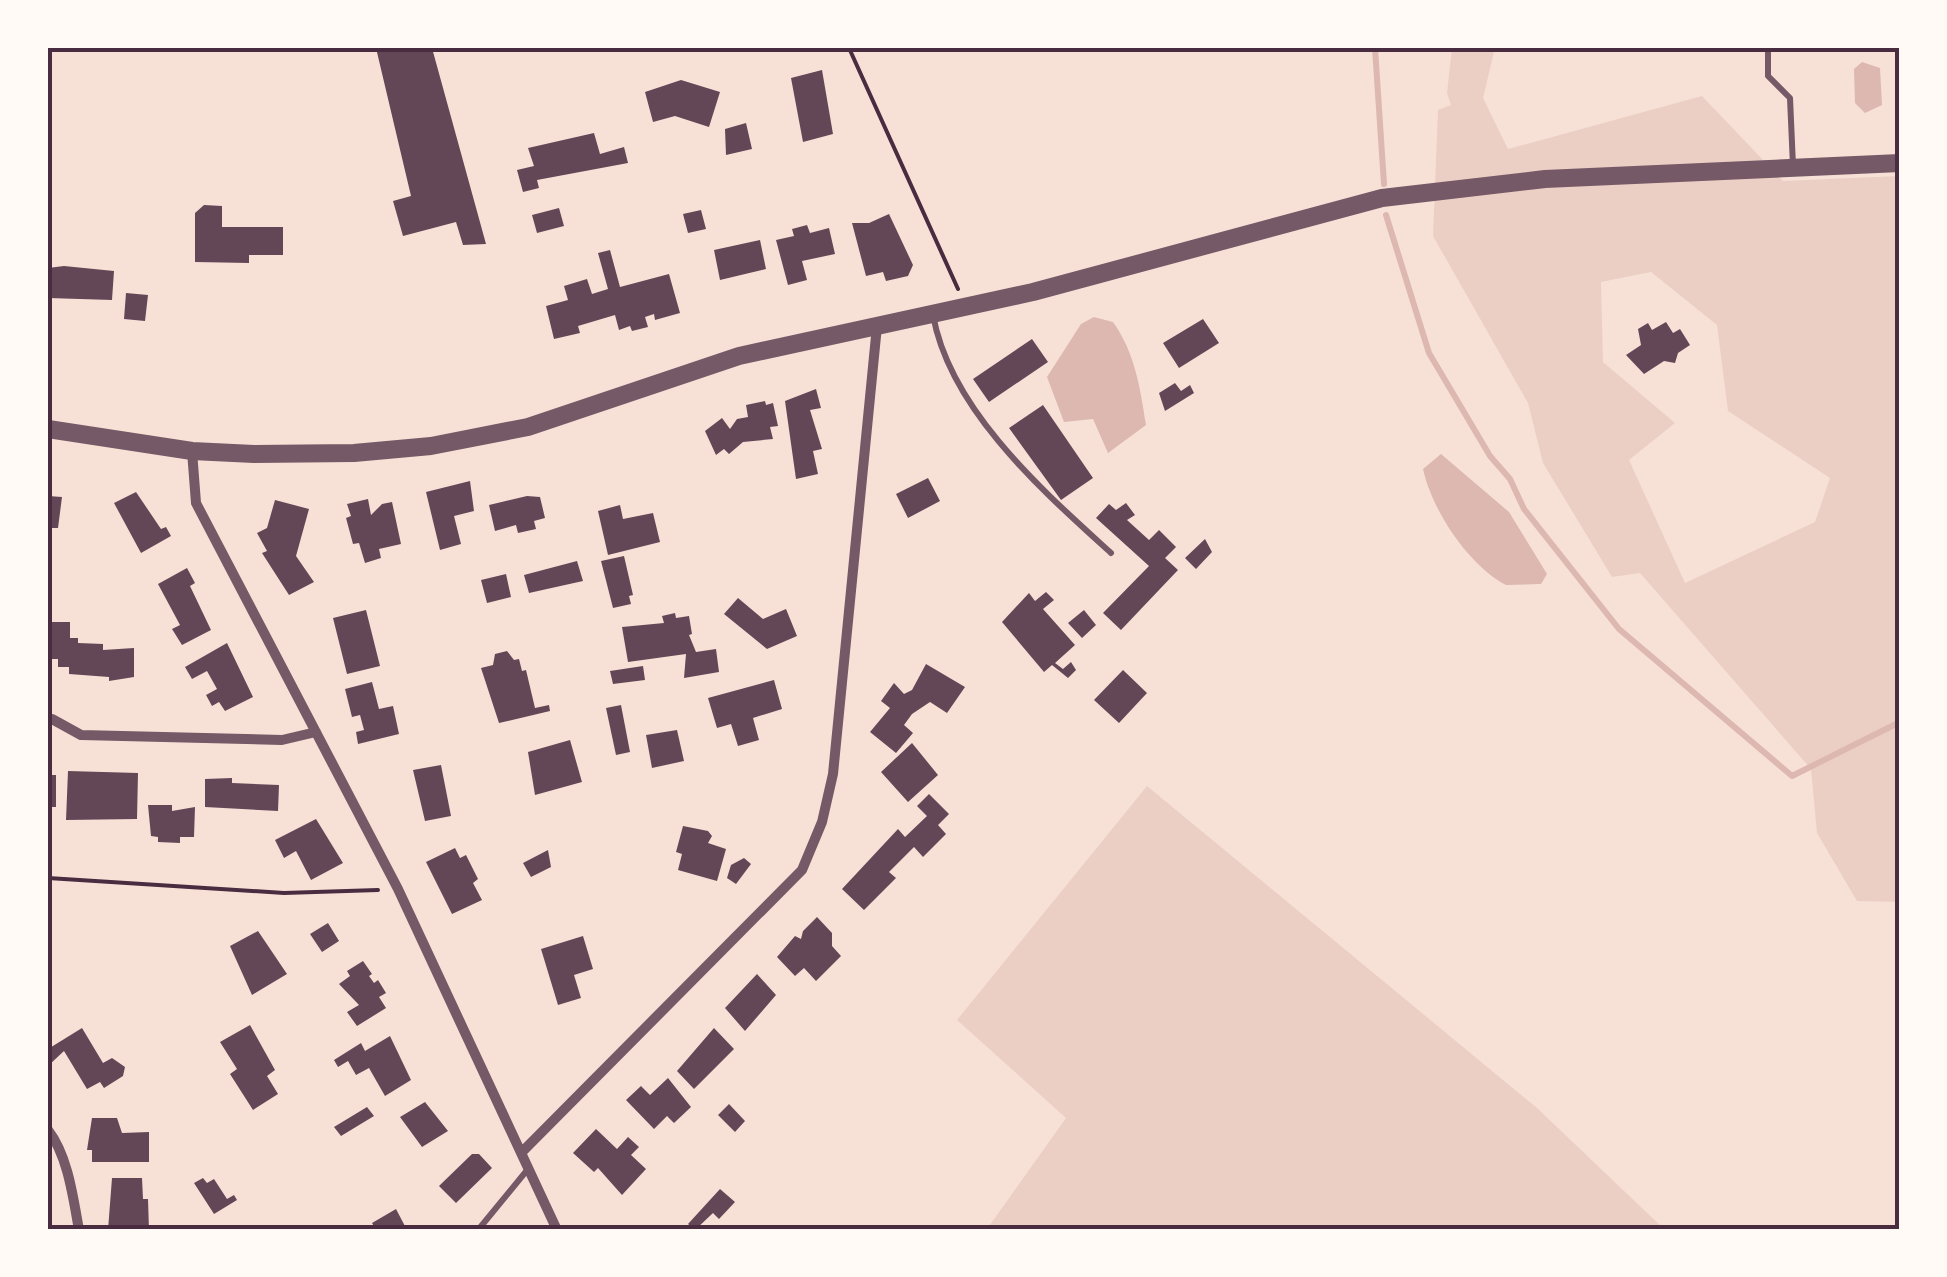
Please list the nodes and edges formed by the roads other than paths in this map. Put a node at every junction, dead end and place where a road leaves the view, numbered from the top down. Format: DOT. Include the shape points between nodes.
graph roads {
  1 [pos="1768,48"];
  2 [pos="1900,163"];
  3 [pos="1793,168"];
  4 [pos="932,314"];
  5 [pos="876,326"];
  6 [pos="48,430"];
  7 [pos="192,451"];
  8 [pos="1111,553"];
  9 [pos="52,719"];
  10 [pos="316,732"];
  11 [pos="48,1130"];
  12 [pos="522,1152"];
  13 [pos="529,1168"];
  14 [pos="79,1230"];
  15 [pos="478,1230"];
  16 [pos="557,1230"];
  1 -- 3 [label="lane" via="1768,76 1790,98"];
  2 -- 3 [label="street"];
  3 -- 4 [label="street" via="1545,179 1382,198"];
  4 -- 5 [label="street"];
  4 -- 8 [label="lane" via="938,343 994,436"];
  5 -- 7 [label="street" via="723,360 562,417 469,440 354,454"];
  5 -- 12 [label="street" via="833,774 802,870"];
  6 -- 7 [label="street"];
  7 -- 10 [label="street" via="196,503"];
  9 -- 10 [label="street" via="81,735 282,740"];
  10 -- 12 [label="street"];
  11 -- 14 [label="street" via="72,1190"];
  12 -- 13 [label="street"];
  13 -- 15 [label="lane"];
  13 -- 16 [label="street"];
}
